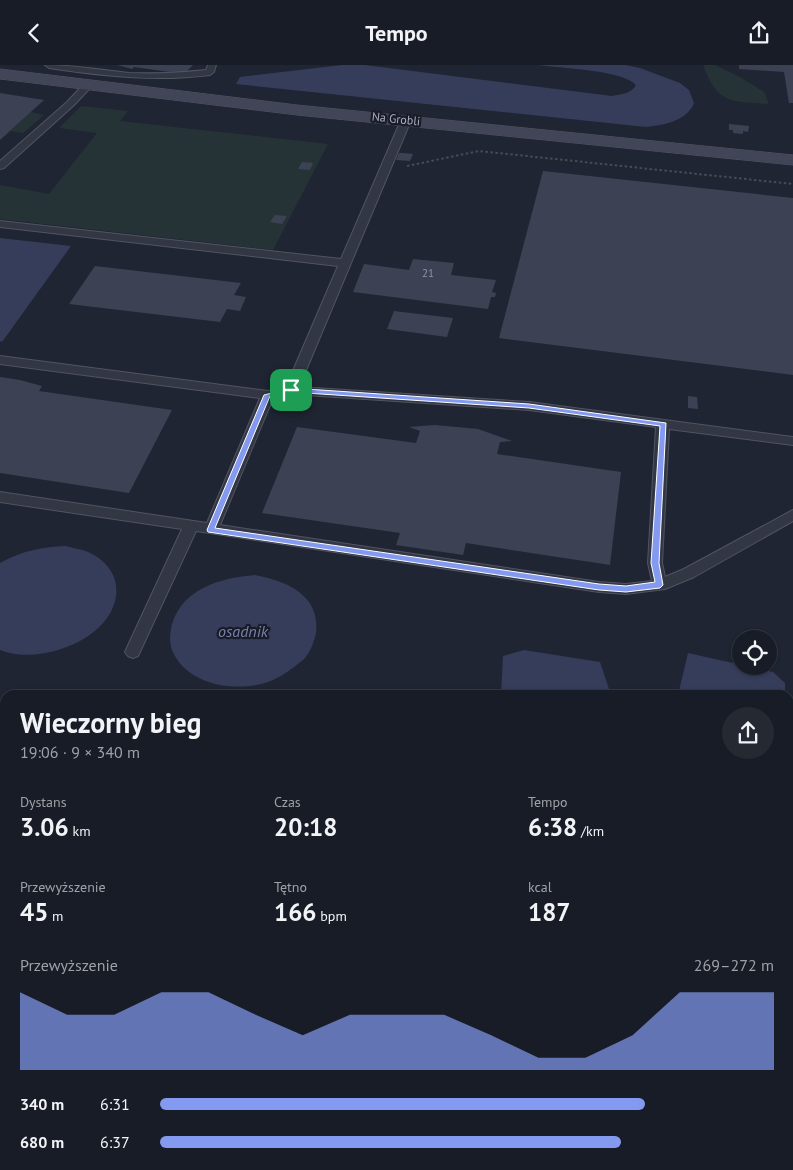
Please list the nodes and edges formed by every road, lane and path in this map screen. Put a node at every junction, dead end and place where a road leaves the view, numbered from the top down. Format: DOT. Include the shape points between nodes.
graph roads {
  1 [pos="49,65"];
  2 [pos="212,65"];
  3 [pos="0,74"];
  4 [pos="86,87"];
  5 [pos="406,120"];
  6 [pos="793,160"];
  7 [pos="0,166"];
  8 [pos="405,166"];
  9 [pos="793,184"];
  10 [pos="0,224"];
  11 [pos="344,263"];
  12 [pos="0,360"];
  13 [pos="291,390"];
  14 [pos="268,395"];
  15 [pos="663,424"];
  16 [pos="793,441"];
  17 [pos="0,497"];
  18 [pos="793,515"];
  19 [pos="191,526"];
  20 [pos="211,530"];
  21 [pos="660,585"];
  22 [pos="133,652"];
  1 -- 2 [label="lane" via="136,77 184,77 210,72"];
  3 -- 4 [label="street, Na Grobli"];
  4 -- 5 [label="street, Na Grobli"];
  4 -- 7 [label="lane"];
  5 -- 6 [label="street, Na Grobli"];
  5 -- 11 [label="lane"];
  8 -- 9 [label="path" via="479,151"];
  10 -- 11 [label="lane"];
  11 -- 13 [label="lane"];
  12 -- 14 [label="lane"];
  13 -- 14 [label="lane"];
  13 -- 15 [label="lane" via="529,406"];
  14 -- 20 [label="lane"];
  15 -- 16 [label="lane"];
  15 -- 21 [label="lane" via="655,563"];
  17 -- 19 [label="lane"];
  18 -- 21 [label="lane" via="689,573"];
  19 -- 20 [label="lane"];
  19 -- 22 [label="lane"];
  20 -- 21 [label="lane" via="599,587 626,589"];
}
